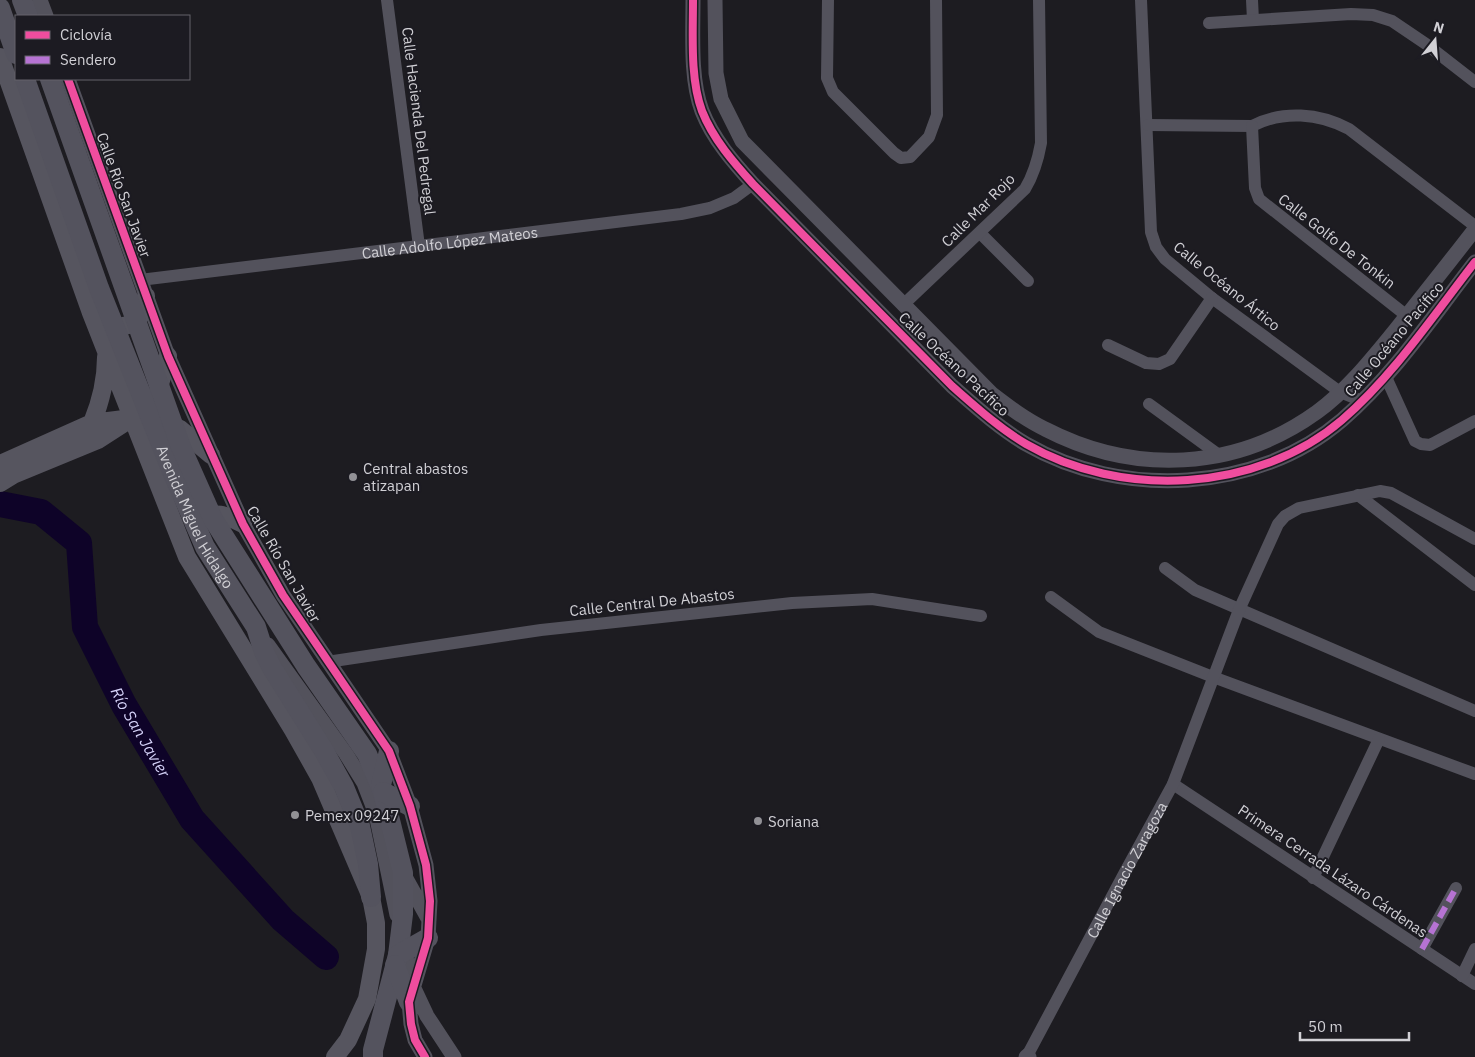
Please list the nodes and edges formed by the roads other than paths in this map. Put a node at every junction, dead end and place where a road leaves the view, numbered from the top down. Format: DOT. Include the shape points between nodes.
graph roads {
  1 [pos="22,0"];
  2 [pos="40,0"];
  3 [pos="386,0"];
  4 [pos="693,0"];
  5 [pos="715,0"];
  6 [pos="828,0"];
  7 [pos="936,0"];
  8 [pos="1039,0"];
  9 [pos="1141,0"];
  10 [pos="1252,0"];
  11 [pos="0,8"];
  12 [pos="28,15"];
  13 [pos="46,15"];
  14 [pos="1253,20"];
  15 [pos="1209,23"];
  16 [pos="15,51"];
  17 [pos="0,57"];
  18 [pos="25,80"];
  19 [pos="50,80"];
  20 [pos="68,80"];
  21 [pos="1475,82"];
  22 [pos="1148,125"];
  23 [pos="1252,126"];
  24 [pos="753,184"];
  25 [pos="1475,227"];
  26 [pos="980,233"];
  27 [pos="419,246"];
  28 [pos="1475,262"];
  29 [pos="1028,281"];
  30 [pos="136,286"];
  31 [pos="1212,298"];
  32 [pos="903,305"];
  33 [pos="91,313"];
  34 [pos="1407,316"];
  35 [pos="1108,345"];
  36 [pos="106,352"];
  37 [pos="168,356"];
  38 [pos="1385,375"];
  39 [pos="1340,392"];
  40 [pos="1362,402"];
  41 [pos="1149,404"];
  42 [pos="132,418"];
  43 [pos="1475,421"];
  44 [pos="92,423"];
  45 [pos="211,455"];
  46 [pos="1219,455"];
  47 [pos="0,464"];
  48 [pos="0,482"];
  49 [pos="1358,495"];
  50 [pos="243,524"];
  51 [pos="1475,539"];
  52 [pos="188,557"];
  53 [pos="1165,568"];
  54 [pos="1475,585"];
  55 [pos="1052,597"];
  56 [pos="1238,610"];
  57 [pos="981,616"];
  58 [pos="256,627"];
  59 [pos="327,662"];
  60 [pos="1212,677"];
  61 [pos="1475,711"];
  62 [pos="1379,739"];
  63 [pos="389,751"];
  64 [pos="1475,774"];
  65 [pos="1174,784"];
  66 [pos="382,788"];
  67 [pos="410,806"];
  68 [pos="403,873"];
  69 [pos="1313,878"];
  70 [pos="1456,888"];
  71 [pos="371,897"];
  72 [pos="429,930"];
  73 [pos="1422,949"];
  74 [pos="1475,949"];
  75 [pos="397,960"];
  76 [pos="1462,976"];
  77 [pos="1475,984"];
  78 [pos="409,1002"];
  79 [pos="335,1057"];
  80 [pos="373,1057"];
  81 [pos="425,1057"];
  82 [pos="454,1057"];
  83 [pos="1028,1057"];
  1 -- 12 [label="main road"];
  2 -- 13 [label="street"];
  3 -- 27 [label="street, Calle Hacienda Del Pedregal"];
  4 -- 24 [label="street, Calle Océano Pacífico" via="693,70 702,111 725,153"];
  5 -- 32 [label="street, Calle Océano Pacífico" via="716,73 721,99 742,140"];
  6 -- 7 [label="street" via="828,78 833,92 901,158 910,156 929,137 937,115"];
  8 -- 26 [label="street, Calle Mar Rojo" via="1041,143 1038,161 1025,189"];
  9 -- 22 [label="street, Calle Océano Ártico"];
  10 -- 14 [label="street"];
  11 -- 16 [label="main road"];
  14 -- 15 [label="street"];
  14 -- 21 [label="street" via="1373,15 1392,21"];
  17 -- 33 [label="main road"];
  18 -- 58 [label="main road, Avenida Miguel Hidalgo" via="99,288 171,468 205,547"];
  19 -- 30 [label="main road, Avenida Miguel Hidalgo"];
  20 -- 30 [label="street, Calle Río San Javier"];
  22 -- 23 [label="street"];
  22 -- 31 [label="street, Calle Océano Ártico" via="1151,232 1156,247 1165,259"];
  23 -- 25 [label="street" via="1265,119 1282,116 1334,121 1350,129"];
  23 -- 34 [label="street, Calle Golfo De Tonkin" via="1255,188 1259,199"];
  24 -- 27 [label="street, Calle Adolfo López Mateos" via="734,198 682,214"];
  24 -- 40 [label="street, Calle Océano Pacífico" via="977,409 1028,445 1096,472 1174,482 1245,472 1311,443"];
  25 -- 34 [label="street, Calle Océano Pacífico"];
  26 -- 29 [label="street"];
  26 -- 32 [label="street, Calle Mar Rojo"];
  27 -- 30 [label="street, Calle Adolfo López Mateos"];
  28 -- 38 [label="street, Calle Océano Pacífico"];
  30 -- 33 [label="main road" via="140,316 134,322 112,327"];
  30 -- 37 [label="street, Calle Río San Javier"];
  30 -- 66 [label="main road, Avenida Miguel Hidalgo" via="181,447 214,519 306,666 367,754"];
  31 -- 35 [label="street" via="1170,359 1159,364 1146,363"];
  31 -- 39 [label="street, Calle Océano Ártico"];
  32 -- 46 [label="street, Calle Océano Pacífico" via="992,394 1052,433 1109,454 1142,460 1183,461"];
  33 -- 36 [label="main road"];
  34 -- 39 [label="street, Calle Océano Pacífico"];
  36 -- 42 [label="main road"];
  36 -- 44 [label="main road" via="104,385"];
  37 -- 42 [label="main road" via="153,399"];
  37 -- 45 [label="street, Calle Río San Javier"];
  38 -- 40 [label="street, Calle Océano Pacífico"];
  38 -- 43 [label="street" via="1415,441 1430,445"];
  39 -- 40 [label="street, Calle Océano Ártico"];
  39 -- 46 [label="street, Calle Océano Pacífico" via="1318,412 1269,440"];
  41 -- 46 [label="street"];
  42 -- 44 [label="main road"];
  42 -- 45 [label="main road" via="170,424"];
  42 -- 48 [label="main road" via="98,440"];
  42 -- 52 [label="main road"];
  44 -- 47 [label="main road"];
  45 -- 50 [label="street, Calle Río San Javier"];
  49 -- 51 [label="street, Calle Ignacio Zaragoza" via="1380,491 1391,493"];
  49 -- 54 [label="street"];
  49 -- 56 [label="street, Calle Ignacio Zaragoza" via="1298,508 1285,516 1278,524"];
  50 -- 52 [label="main road" via="216,513 203,518 194,528"];
  50 -- 59 [label="street, Calle Río San Javier" via="283,595"];
  52 -- 71 [label="main road" via="320,778"];
  53 -- 56 [label="street" via="1195,590"];
  55 -- 60 [label="street" via="1099,632"];
  56 -- 60 [label="street, Calle Ignacio Zaragoza"];
  56 -- 61 [label="street"];
  57 -- 59 [label="street, Calle Central De Abastos" via="872,599 792,603 541,630"];
  58 -- 71 [label="main road" via="268,660 344,787 360,826"];
  58 -- 82 [label="street, Avenida Miguel Hidalgo" via="364,783 376,814 411,982 427,1016"];
  59 -- 63 [label="street, Calle Río San Javier"];
  60 -- 62 [label="street"];
  60 -- 65 [label="street, Calle Ignacio Zaragoza"];
  62 -- 64 [label="street"];
  62 -- 69 [label="street"];
  63 -- 66 [label="main road"];
  63 -- 67 [label="street, Calle Río San Javier"];
  65 -- 69 [label="street, Primera Cerrada Lázaro Cárdenas"];
  65 -- 83 [label="street, Calle Ignacio Zaragoza"];
  66 -- 67 [label="main road"];
  66 -- 68 [label="main road, Avenida Miguel Hidalgo"];
  67 -- 72 [label="street, Calle Río San Javier" via="426,865"];
  68 -- 72 [label="street"];
  68 -- 75 [label="main road, Avenida Miguel Hidalgo" via="403,914"];
  69 -- 73 [label="street, Primera Cerrada Lázaro Cárdenas"];
  70 -- 73 [label="street"];
  71 -- 79 [label="main road" via="376,923 376,950 367,999 348,1040"];
  72 -- 75 [label="main road"];
  72 -- 78 [label="street, Calle Río San Javier"];
  73 -- 76 [label="street, Primera Cerrada Lázaro Cárdenas"];
  74 -- 76 [label="street"];
  75 -- 78 [label="main road"];
  75 -- 80 [label="main road, Avenida Miguel Hidalgo"];
  76 -- 77 [label="street, Primera Cerrada Lázaro Cárdenas"];
  78 -- 81 [label="street, Calle Río San Javier" via="415,1040"];
}
